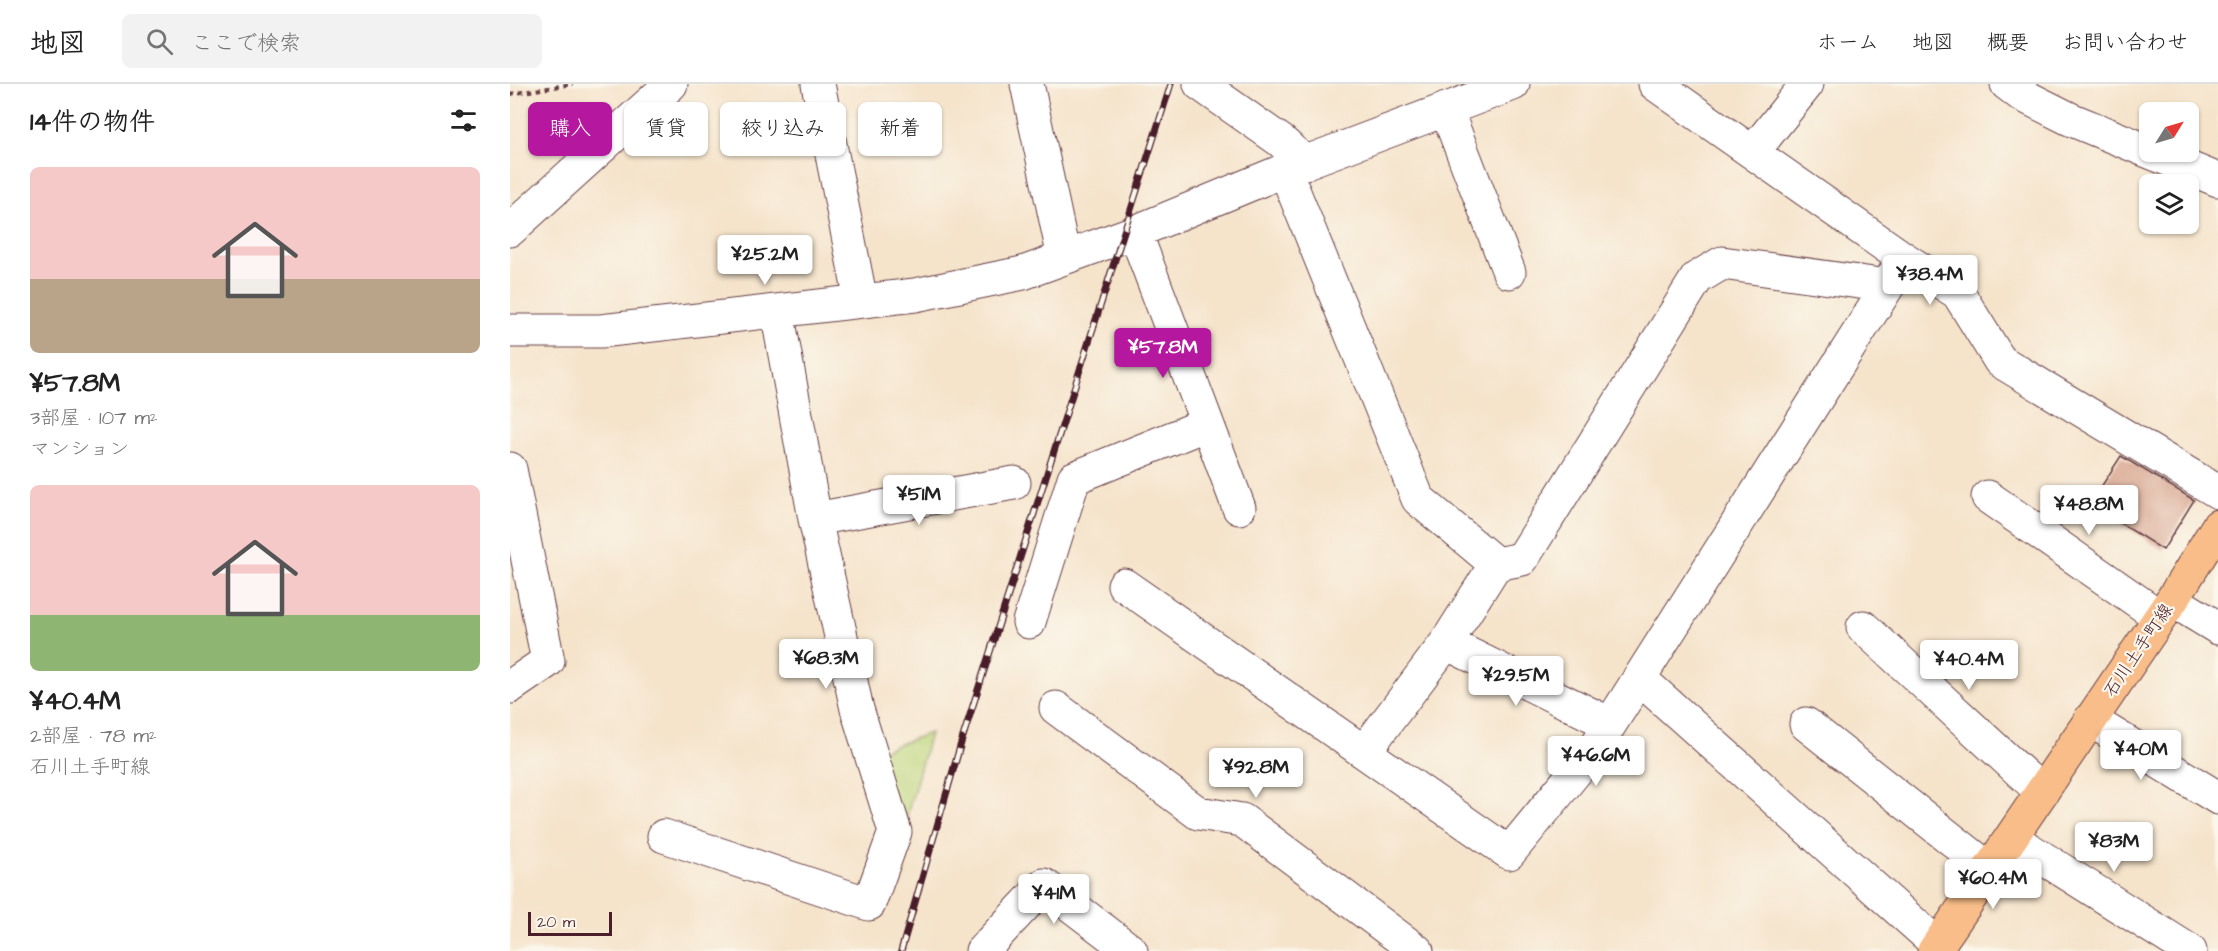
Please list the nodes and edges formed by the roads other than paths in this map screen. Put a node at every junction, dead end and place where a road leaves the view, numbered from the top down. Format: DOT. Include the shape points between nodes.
graph roads {
  1 [pos="671,84"];
  2 [pos="818,84"];
  3 [pos="1027,84"];
  4 [pos="1200,84"];
  5 [pos="1511,84"];
  6 [pos="1655,84"];
  7 [pos="1807,84"];
  8 [pos="2007,84"];
  9 [pos="1446,109"];
  10 [pos="1754,152"];
  11 [pos="1295,166"];
  12 [pos="2218,180"];
  13 [pos="510,230"];
  14 [pos="1135,232"];
  15 [pos="1064,258"];
  16 [pos="1509,272"];
  17 [pos="1896,272"];
  18 [pos="861,301"];
  19 [pos="777,311"];
  20 [pos="510,331"];
  21 [pos="1207,424"];
  22 [pos="510,469"];
  23 [pos="1014,483"];
  24 [pos="2218,492"];
  25 [pos="1988,497"];
  26 [pos="1239,508"];
  27 [pos="815,519"];
  28 [pos="2218,526"];
  29 [pos="1497,564"];
  30 [pos="1124,585"];
  31 [pos="2166,608"];
  32 [pos="1029,622"];
  33 [pos="1863,627"];
  34 [pos="2218,628"];
  35 [pos="1446,643"];
  36 [pos="1639,678"];
  37 [pos="510,687"];
  38 [pos="1056,708"];
  39 [pos="2090,720"];
  40 [pos="1610,724"];
  41 [pos="1806,724"];
  42 [pos="1364,752"];
  43 [pos="2042,792"];
  44 [pos="2218,798"];
  45 [pos="664,836"];
  46 [pos="2011,838"];
  47 [pos="1989,869"];
  48 [pos="1936,948"];
  49 [pos="982,951"];
  50 [pos="1131,951"];
  51 [pos="1417,951"];
  52 [pos="2190,951"];
  1 -- 13 [label="street"];
  2 -- 18 [label="street"];
  3 -- 15 [label="street"];
  4 -- 11 [label="street" via="1281,141"];
  5 -- 9 [label="street"];
  6 -- 10 [label="street"];
  7 -- 10 [label="street"];
  8 -- 12 [label="street" via="2070,119"];
  9 -- 11 [label="street"];
  9 -- 16 [label="street"];
  10 -- 17 [label="street"];
  11 -- 14 [label="street"];
  11 -- 29 [label="street" via="1418,499"];
  14 -- 15 [label="street"];
  14 -- 21 [label="street"];
  15 -- 18 [label="street" via="1023,273 915,295"];
  17 -- 24 [label="street" via="1958,293 2000,361"];
  17 -- 29 [label="street" via="1722,263 1697,278 1522,559"];
  17 -- 36 [label="street"];
  18 -- 19 [label="street"];
  19 -- 20 [label="street" via="601,330"];
  19 -- 27 [label="street"];
  21 -- 26 [label="street"];
  21 -- 32 [label="street" via="1074,478"];
  22 -- 37 [label="street" via="548,661"];
  23 -- 27 [label="street"];
  25 -- 31 [label="street"];
  27 -- 45 [label="street" via="856,709 895,832 870,904"];
  28 -- 31 [label="main road, 石川土手町線"];
  29 -- 35 [label="street"];
  30 -- 42 [label="street"];
  31 -- 34 [label="street"];
  31 -- 39 [label="main road, 石川土手町線"];
  33 -- 43 [label="street"];
  35 -- 40 [label="street"];
  35 -- 42 [label="street"];
  36 -- 40 [label="street"];
  36 -- 48 [label="street"];
  38 -- 51 [label="street" via="1198,813 1242,820"];
  39 -- 43 [label="main road, 石川土手町線"];
  39 -- 44 [label="street"];
  40 -- 42 [label="street" via="1509,853"];
  41 -- 47 [label="street"];
  43 -- 46 [label="main road, 石川土手町線"];
  46 -- 47 [label="main road, 石川土手町線"];
  46 -- 52 [label="street"];
  47 -- 48 [label="main road, 石川土手町線"];
  49 -- 50 [label="street" via="1044,885"];
}
